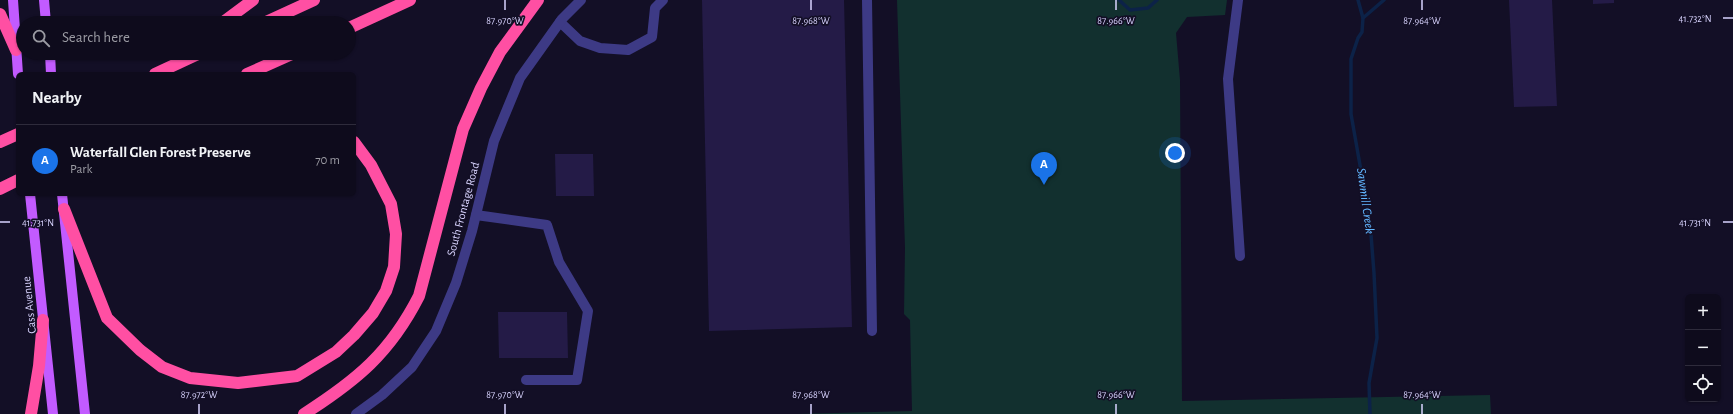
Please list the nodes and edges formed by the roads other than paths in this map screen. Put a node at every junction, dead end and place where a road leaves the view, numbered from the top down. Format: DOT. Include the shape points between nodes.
graph roads {
  1 [pos="13,0"];
  2 [pos="44,0"];
  3 [pos="253,0"];
  4 [pos="314,0"];
  5 [pos="410,0"];
  6 [pos="538,0"];
  7 [pos="581,0"];
  8 [pos="663,0"];
  9 [pos="867,0"];
  10 [pos="1238,0"];
  11 [pos="0,14"];
  12 [pos="45,16"];
  13 [pos="231,16"];
  14 [pos="279,16"];
  15 [pos="560,22"];
  16 [pos="356,25"];
  17 [pos="16,50"];
  18 [pos="17,60"];
  19 [pos="50,60"];
  20 [pos="173,60"];
  21 [pos="185,60"];
  22 [pos="278,60"];
  23 [pos="18,72"];
  24 [pos="51,72"];
  25 [pos="157,72"];
  26 [pos="158,72"];
  27 [pos="251,72"];
  28 [pos="16,135"];
  29 [pos="0,142"];
  30 [pos="356,145"];
  31 [pos="16,181"];
  32 [pos="0,189"];
  33 [pos="30,196"];
  34 [pos="62,196"];
  35 [pos="64,209"];
  36 [pos="476,214"];
  37 [pos="1240,256"];
  38 [pos="43,320"];
  39 [pos="872,331"];
  40 [pos="526,380"];
  41 [pos="31,414"];
  42 [pos="53,414"];
  43 [pos="85,414"];
  44 [pos="304,414"];
  45 [pos="356,414"];
  1 -- 17 [label="main road"];
  2 -- 12 [label="main road"];
  3 -- 13 [label="highway"];
  4 -- 14 [label="highway"];
  5 -- 16 [label="highway"];
  6 -- 44 [label="highway" via="500,52 463,129 419,296 408,319 385,350 364,371"];
  7 -- 15 [label="street, South Frontage Road"];
  8 -- 15 [label="street" via="655,8 652,37 628,50 600,48 580,41"];
  9 -- 39 [label="street"];
  10 -- 37 [label="street" via="1228,79"];
  11 -- 17 [label="highway"];
  15 -- 36 [label="street, South Frontage Road" via="520,78 494,141"];
  18 -- 23 [label="main road"];
  19 -- 24 [label="main road"];
  20 -- 25 [label="highway"];
  21 -- 26 [label="highway"];
  22 -- 27 [label="highway"];
  28 -- 29 [label="highway"];
  30 -- 35 [label="highway" via="371,165 391,204 396,234 394,267 386,291 373,314 336,352 297,376 238,383 190,378 162,366 140,350 107,318"];
  31 -- 32 [label="highway"];
  33 -- 38 [label="main road, Cass Avenue"];
  34 -- 35 [label="main road"];
  35 -- 43 [label="main road"];
  36 -- 40 [label="street" via="547,225 559,262 588,311 577,380"];
  36 -- 45 [label="street, South Frontage Road" via="456,283 436,331 412,367 382,395"];
  38 -- 41 [label="highway"];
  38 -- 42 [label="main road, Cass Avenue"];
}
